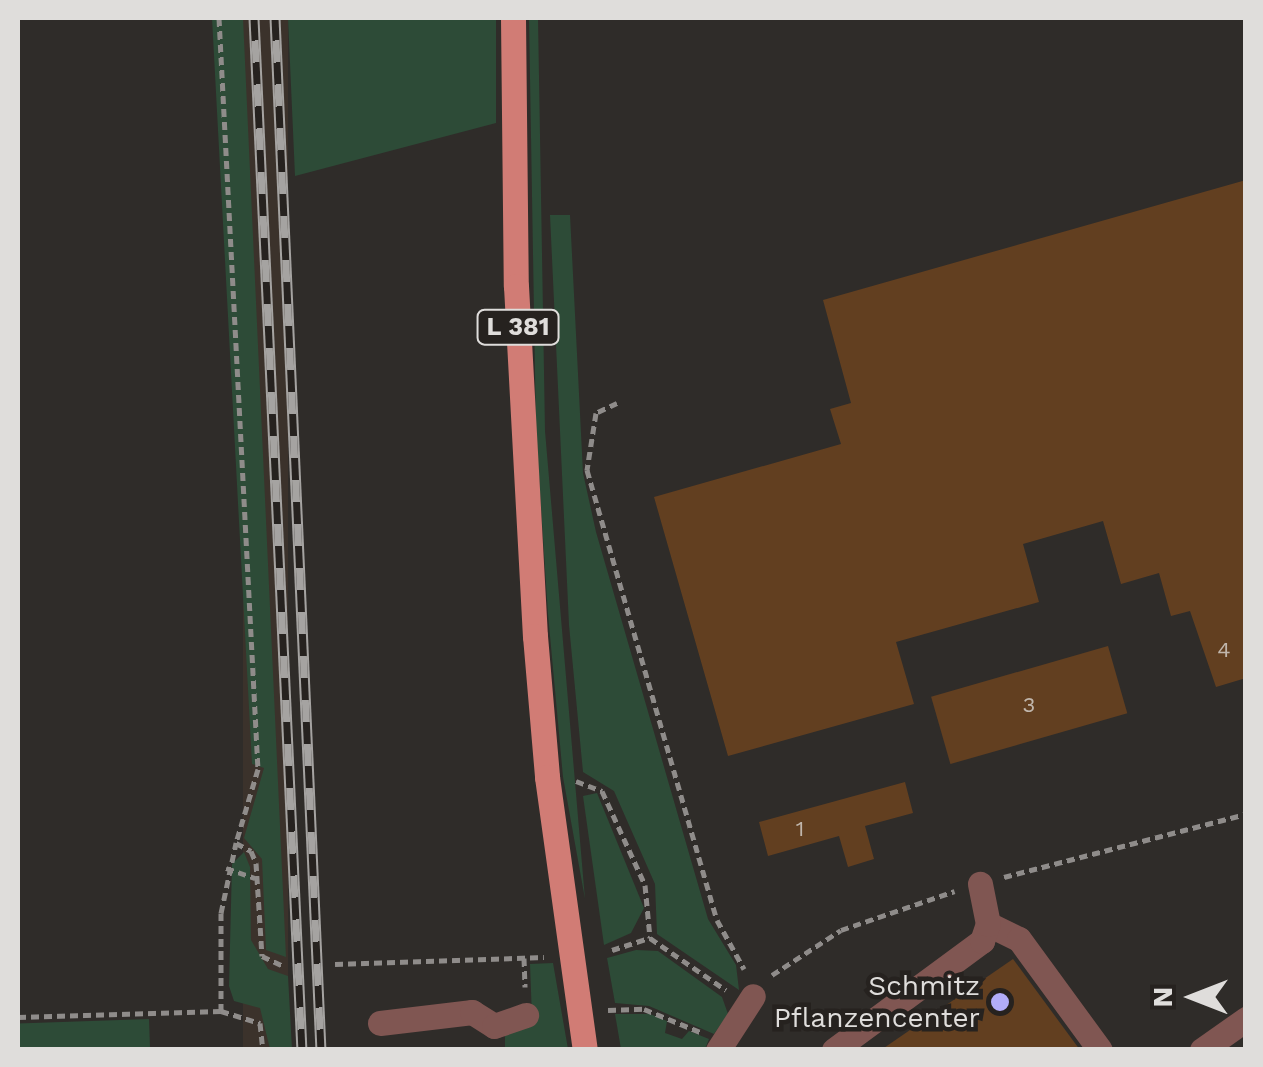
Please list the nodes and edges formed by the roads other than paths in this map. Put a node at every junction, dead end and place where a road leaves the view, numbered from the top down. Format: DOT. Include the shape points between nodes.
graph roads {
  1 [pos="512,18"];
  2 [pos="980,884"];
  3 [pos="988,924"];
  4 [pos="749,1002"];
  5 [pos="526,1015"];
  6 [pos="1246,1019"];
  7 [pos="380,1023"];
  8 [pos="494,1038"];
  9 [pos="720,1045"];
  10 [pos="584,1050"];
  11 [pos="834,1050"];
  12 [pos="1100,1050"];
  13 [pos="1202,1050"];
  1 -- 10 [label="main road, L 381" via="516,286 535,636"];
  2 -- 3 [label="lane"];
  3 -- 11 [label="lane" via="975,948"];
  3 -- 12 [label="lane" via="1020,939"];
  4 -- 9 [label="lane"];
  5 -- 8 [label="lane"];
  6 -- 13 [label="lane"];
  7 -- 8 [label="lane" via="472,1012"];
}
